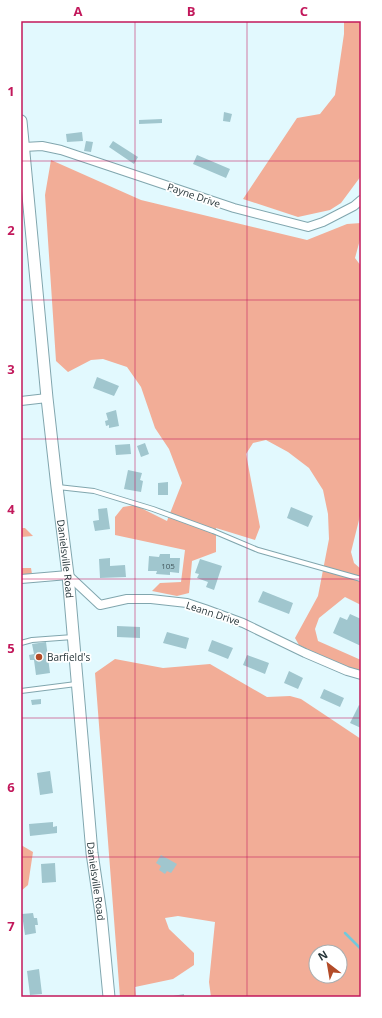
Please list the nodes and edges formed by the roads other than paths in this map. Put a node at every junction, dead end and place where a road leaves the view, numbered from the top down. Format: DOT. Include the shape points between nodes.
graph roads {
  1 [pos="21,121"];
  2 [pos="24,147"];
  3 [pos="361,200"];
  4 [pos="48,398"];
  5 [pos="21,400"];
  6 [pos="57,487"];
  7 [pos="68,575"];
  8 [pos="21,579"];
  9 [pos="361,579"];
  10 [pos="73,637"];
  11 [pos="21,643"];
  12 [pos="361,675"];
  13 [pos="77,684"];
  14 [pos="21,691"];
  15 [pos="109,997"];
  1 -- 2 [label="main road, Danielsville Road"];
  2 -- 3 [label="street, Payne Drive" via="42,146 61,150 234,208 308,226 323,222"];
  2 -- 4 [label="main road, Danielsville Road"];
  4 -- 5 [label="street"];
  4 -- 6 [label="main road, Danielsville Road"];
  6 -- 7 [label="main road, Danielsville Road"];
  6 -- 9 [label="lane" via="94,490 153,509 258,550"];
  7 -- 8 [label="street"];
  7 -- 10 [label="main road, Danielsville Road"];
  7 -- 12 [label="street, Leann Drive" via="100,605 127,599 187,604 243,623 305,653"];
  10 -- 11 [label="lane"];
  10 -- 13 [label="main road, Danielsville Road"];
  13 -- 14 [label="lane"];
  13 -- 15 [label="main road, Danielsville Road" via="92,853"];
}
